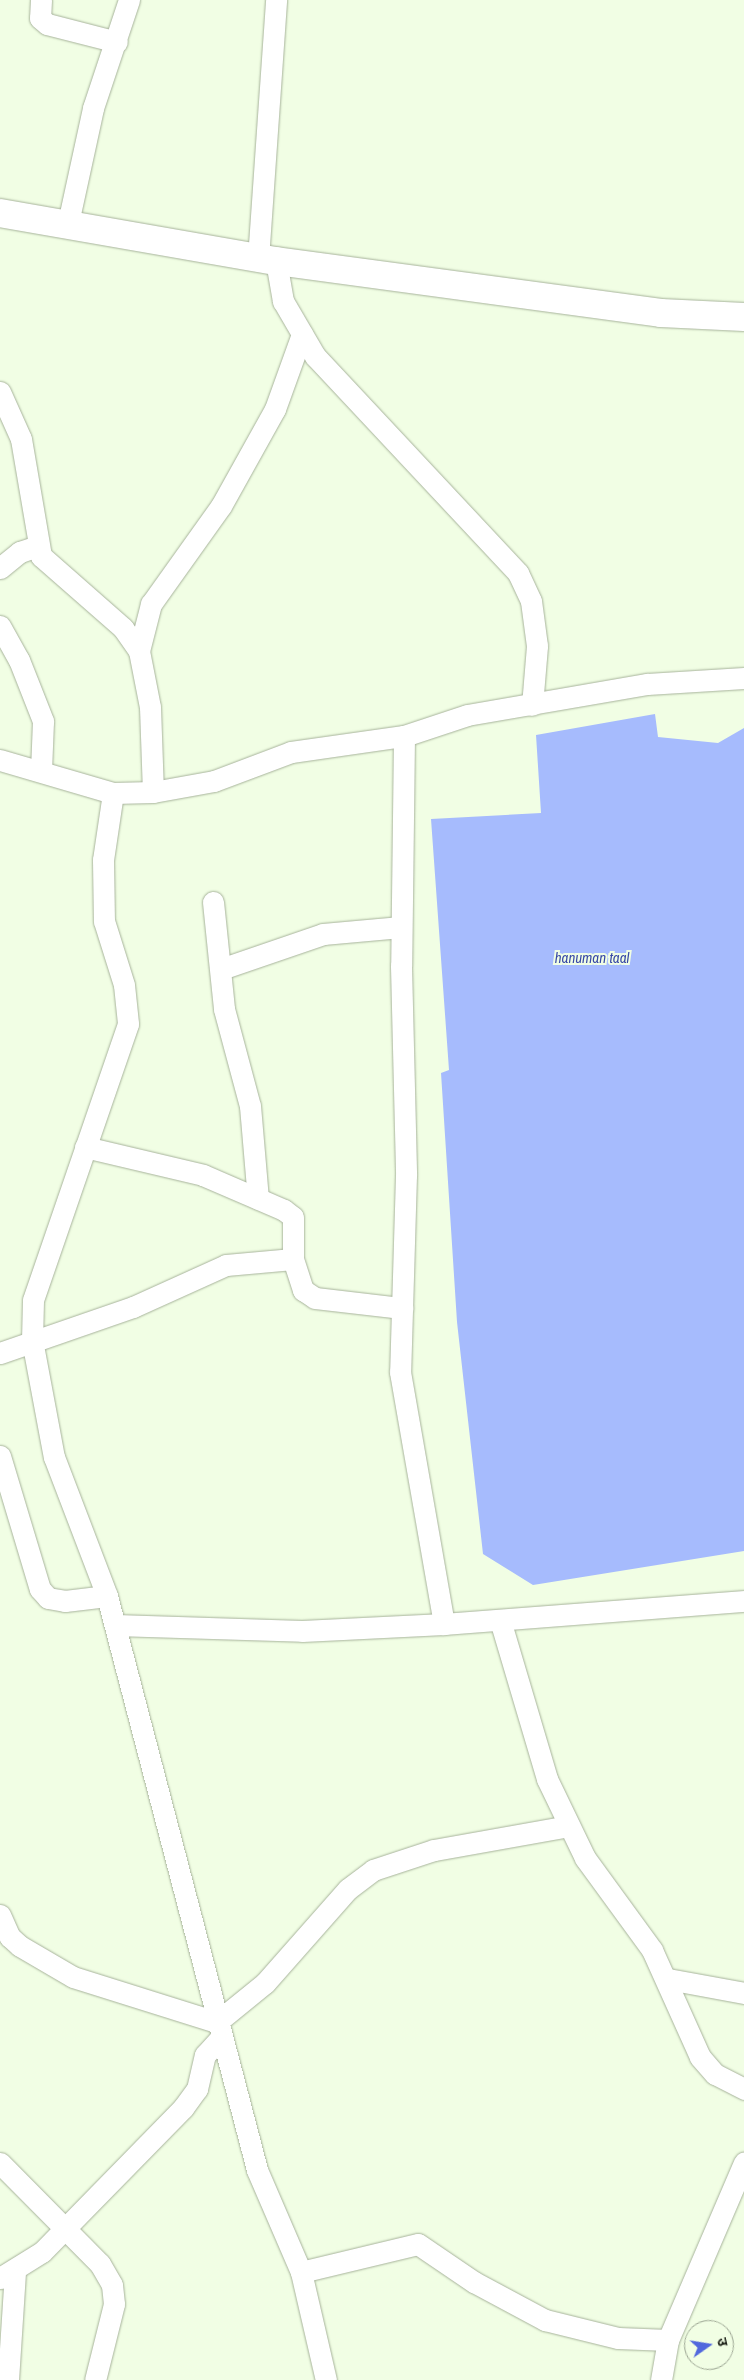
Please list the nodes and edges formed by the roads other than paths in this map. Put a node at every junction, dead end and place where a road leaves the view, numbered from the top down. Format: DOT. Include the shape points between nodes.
graph roads {
  1 [pos="41,0"];
  2 [pos="129,0"];
  3 [pos="276,0"];
  4 [pos="117,42"];
  5 [pos="0,213"];
  6 [pos="68,223"];
  7 [pos="267,260"];
  8 [pos="744,317"];
  9 [pos="302,334"];
  10 [pos="0,392"];
  11 [pos="37,546"];
  12 [pos="0,568"];
  13 [pos="0,626"];
  14 [pos="139,651"];
  15 [pos="744,678"];
  16 [pos="532,705"];
  17 [pos="404,736"];
  18 [pos="0,760"];
  19 [pos="40,771"];
  20 [pos="153,792"];
  21 [pos="113,793"];
  22 [pos="213,902"];
  23 [pos="401,927"];
  24 [pos="221,969"];
  25 [pos="85,1147"];
  26 [pos="258,1199"];
  27 [pos="293,1258"];
  28 [pos="402,1308"];
  29 [pos="32,1340"];
  30 [pos="0,1353"];
  31 [pos="0,1456"];
  32 [pos="107,1596"];
  33 [pos="744,1601"];
  34 [pos="500,1620"];
  35 [pos="115,1624"];
  36 [pos="444,1624"];
  37 [pos="569,1826"];
  38 [pos="0,1915"];
  39 [pos="10,1949"];
  40 [pos="668,1980"];
  41 [pos="744,1992"];
  42 [pos="219,2030"];
  43 [pos="744,2088"];
  44 [pos="0,2162"];
  45 [pos="744,2163"];
  46 [pos="66,2229"];
  47 [pos="300,2272"];
  48 [pos="7,2274"];
  49 [pos="668,2340"];
  50 [pos="8,2380"];
  51 [pos="96,2380"];
  52 [pos="326,2380"];
  53 [pos="661,2380"];
  1 -- 4 [label="street" via="40,18 47,24"];
  2 -- 4 [label="street"];
  3 -- 7 [label="street"];
  4 -- 6 [label="street" via="93,108"];
  5 -- 6 [label="main road"];
  6 -- 7 [label="main road"];
  7 -- 8 [label="main road" via="661,313"];
  7 -- 9 [label="street" via="283,301"];
  9 -- 14 [label="street" via="275,409 221,506 151,604"];
  9 -- 16 [label="street" via="348,394 518,573 531,600 537,646"];
  10 -- 11 [label="street" via="21,439"];
  11 -- 12 [label="street" via="20,552"];
  11 -- 14 [label="street" via="51,569 92,599"];
  13 -- 19 [label="street" via="42,721"];
  14 -- 20 [label="street" via="150,707"];
  15 -- 16 [label="street" via="647,684"];
  16 -- 17 [label="street" via="467,715"];
  17 -- 20 [label="street" via="291,752 214,781"];
  17 -- 23 [label="street"];
  18 -- 19 [label="street"];
  19 -- 21 [label="street"];
  20 -- 21 [label="street"];
  21 -- 25 [label="street" via="103,860 104,921 124,985 128,1024"];
  22 -- 24 [label="street"];
  23 -- 24 [label="street" via="331,932"];
  23 -- 28 [label="street" via="406,1175"];
  24 -- 26 [label="street" via="224,1009 250,1106"];
  25 -- 26 [label="street" via="203,1175"];
  25 -- 29 [label="street" via="33,1300"];
  26 -- 27 [label="street" via="293,1217"];
  27 -- 28 [label="street" via="298,1281 315,1298"];
  27 -- 29 [label="street" via="226,1265 133,1307"];
  28 -- 36 [label="street" via="400,1372"];
  29 -- 30 [label="street"];
  29 -- 32 [label="street" via="54,1457"];
  31 -- 32 [label="street" via="40,1589 48,1598 65,1601"];
  32 -- 35 [label="street"];
  33 -- 34 [label="street"];
  34 -- 36 [label="street"];
  34 -- 37 [label="street" via="547,1779"];
  35 -- 36 [label="street" via="302,1631"];
  35 -- 42 [label="street"];
  37 -- 40 [label="street" via="612,1901 652,1950"];
  37 -- 42 [label="street" via="434,1850 373,1870 348,1889"];
  38 -- 39 [label="street" via="10,1937"];
  39 -- 42 [label="street" via="73,1977"];
  40 -- 41 [label="street"];
  40 -- 43 [label="street" via="700,2057 715,2074"];
  42 -- 46 [label="street" via="205,2055 198,2089"];
  42 -- 47 [label="street" via="257,2170"];
  44 -- 46 [label="street"];
  45 -- 49 [label="street"];
  46 -- 48 [label="street"];
  46 -- 51 [label="street" via="100,2264 112,2285 114,2304"];
  47 -- 49 [label="street" via="418,2244 474,2282 545,2320 618,2338"];
  47 -- 52 [label="street"];
  48 -- 50 [label="street"];
  49 -- 53 [label="street"];
}
